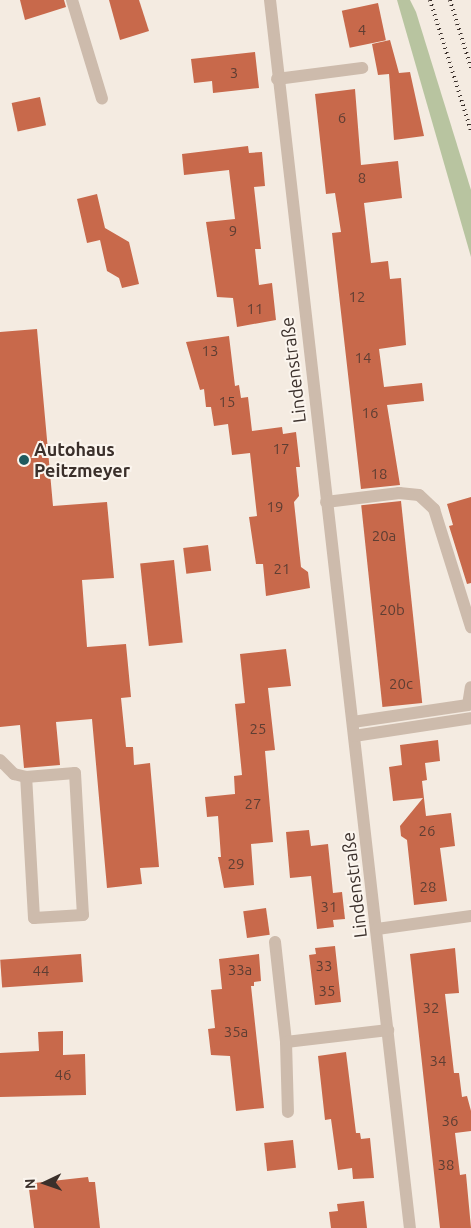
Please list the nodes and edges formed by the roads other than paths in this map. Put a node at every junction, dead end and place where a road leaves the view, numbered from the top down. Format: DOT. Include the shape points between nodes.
graph roads {
  1 [pos="72,0"];
  2 [pos="270,0"];
  3 [pos="362,68"];
  4 [pos="277,79"];
  5 [pos="102,99"];
  6 [pos="326,502"];
  7 [pos="471,627"];
  8 [pos="471,687"];
  9 [pos="471,718"];
  10 [pos="353,722"];
  11 [pos="354,736"];
  12 [pos="0,760"];
  13 [pos="26,777"];
  14 [pos="471,916"];
  15 [pos="377,929"];
  16 [pos="275,942"];
  17 [pos="388,1030"];
  18 [pos="286,1042"];
  19 [pos="288,1112"];
  20 [pos="410,1228"];
  1 -- 5 [label="street"];
  2 -- 4 [label="street, Lindenstraße"];
  3 -- 4 [label="street"];
  4 -- 6 [label="street, Lindenstraße"];
  6 -- 7 [label="street" via="399,492 419,495 434,508"];
  6 -- 10 [label="street, Lindenstraße"];
  8 -- 10 [label="street" via="468,705"];
  9 -- 11 [label="street"];
  10 -- 11 [label="street, Lindenstraße"];
  11 -- 15 [label="street, Lindenstraße"];
  12 -- 13 [label="street" via="14,774"];
  13 -- 13 [label="street" via="76,773 83,915 34,918"];
  14 -- 15 [label="street"];
  15 -- 17 [label="street, Lindenstraße"];
  16 -- 18 [label="street"];
  17 -- 18 [label="street"];
  17 -- 20 [label="street, Lindenstraße"];
  18 -- 19 [label="street"];
}
